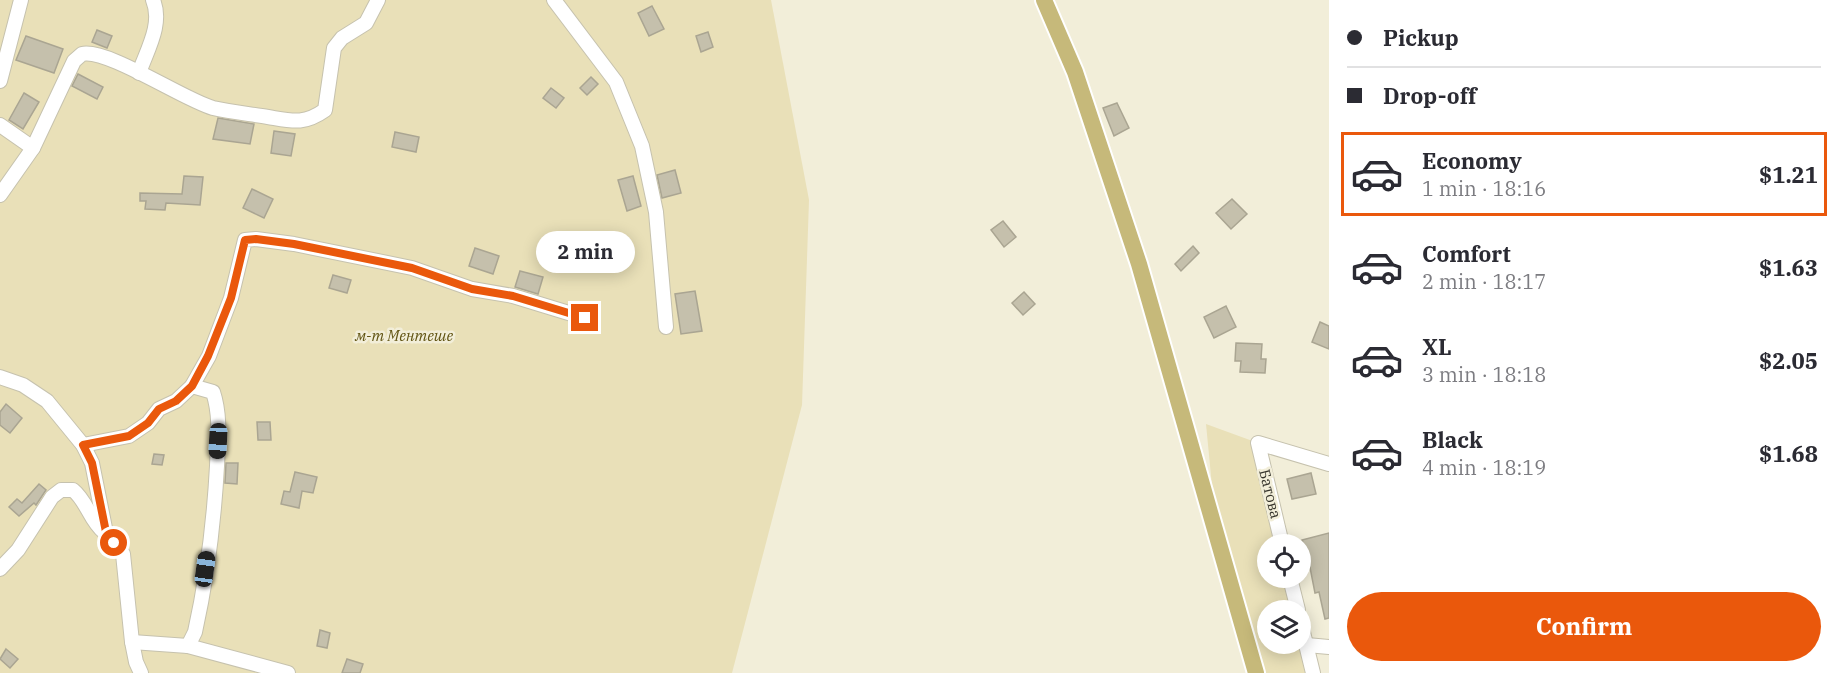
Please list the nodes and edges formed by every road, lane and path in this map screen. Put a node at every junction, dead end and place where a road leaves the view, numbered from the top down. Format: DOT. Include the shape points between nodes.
graph roads {
  1 [pos="21,0"];
  2 [pos="153,0"];
  3 [pos="378,0"];
  4 [pos="554,0"];
  5 [pos="1044,0"];
  6 [pos="139,73"];
  7 [pos="0,81"];
  8 [pos="0,125"];
  9 [pos="33,148"];
  10 [pos="0,195"];
  11 [pos="585,318"];
  12 [pos="666,327"];
  13 [pos="0,377"];
  14 [pos="192,386"];
  15 [pos="83,445"];
  16 [pos="1329,464"];
  17 [pos="106,532"];
  18 [pos="1280,534"];
  19 [pos="0,569"];
  20 [pos="132,642"];
  21 [pos="1311,645"];
  22 [pos="188,646"];
  23 [pos="1329,647"];
  24 [pos="1308,654"];
  25 [pos="141,673"];
  26 [pos="288,673"];
  27 [pos="1256,673"];
  28 [pos="1313,673"];
  1 -- 7 [label="street"];
  2 -- 6 [label="street" via="156,26"];
  3 -- 6 [label="street" via="366,23 334,48 325,110 313,119 296,121 212,108"];
  4 -- 12 [label="street" via="616,82 642,146 656,212"];
  5 -- 27 [label="main road" via="1074,72 1138,264"];
  6 -- 9 [label="street" via="92,53 77,57"];
  8 -- 9 [label="street"];
  9 -- 10 [label="street"];
  11 -- 14 [label="street" via="513,296 472,289 412,268 294,244 245,240 231,298"];
  13 -- 15 [label="street" via="23,385 47,401"];
  14 -- 15 [label="street" via="129,436"];
  14 -- 22 [label="street" via="213,392 218,441 199,615"];
  15 -- 17 [label="street" via="92,463"];
  16 -- 18 [label="street, Батова" via="1258,443"];
  17 -- 19 [label="street" via="98,527 82,497 73,490 61,490"];
  17 -- 20 [label="street" via="123,554"];
  20 -- 22 [label="street"];
  20 -- 25 [label="street"];
  21 -- 23 [label="street"];
  22 -- 26 [label="street"];
  24 -- 28 [label="street"];
}
